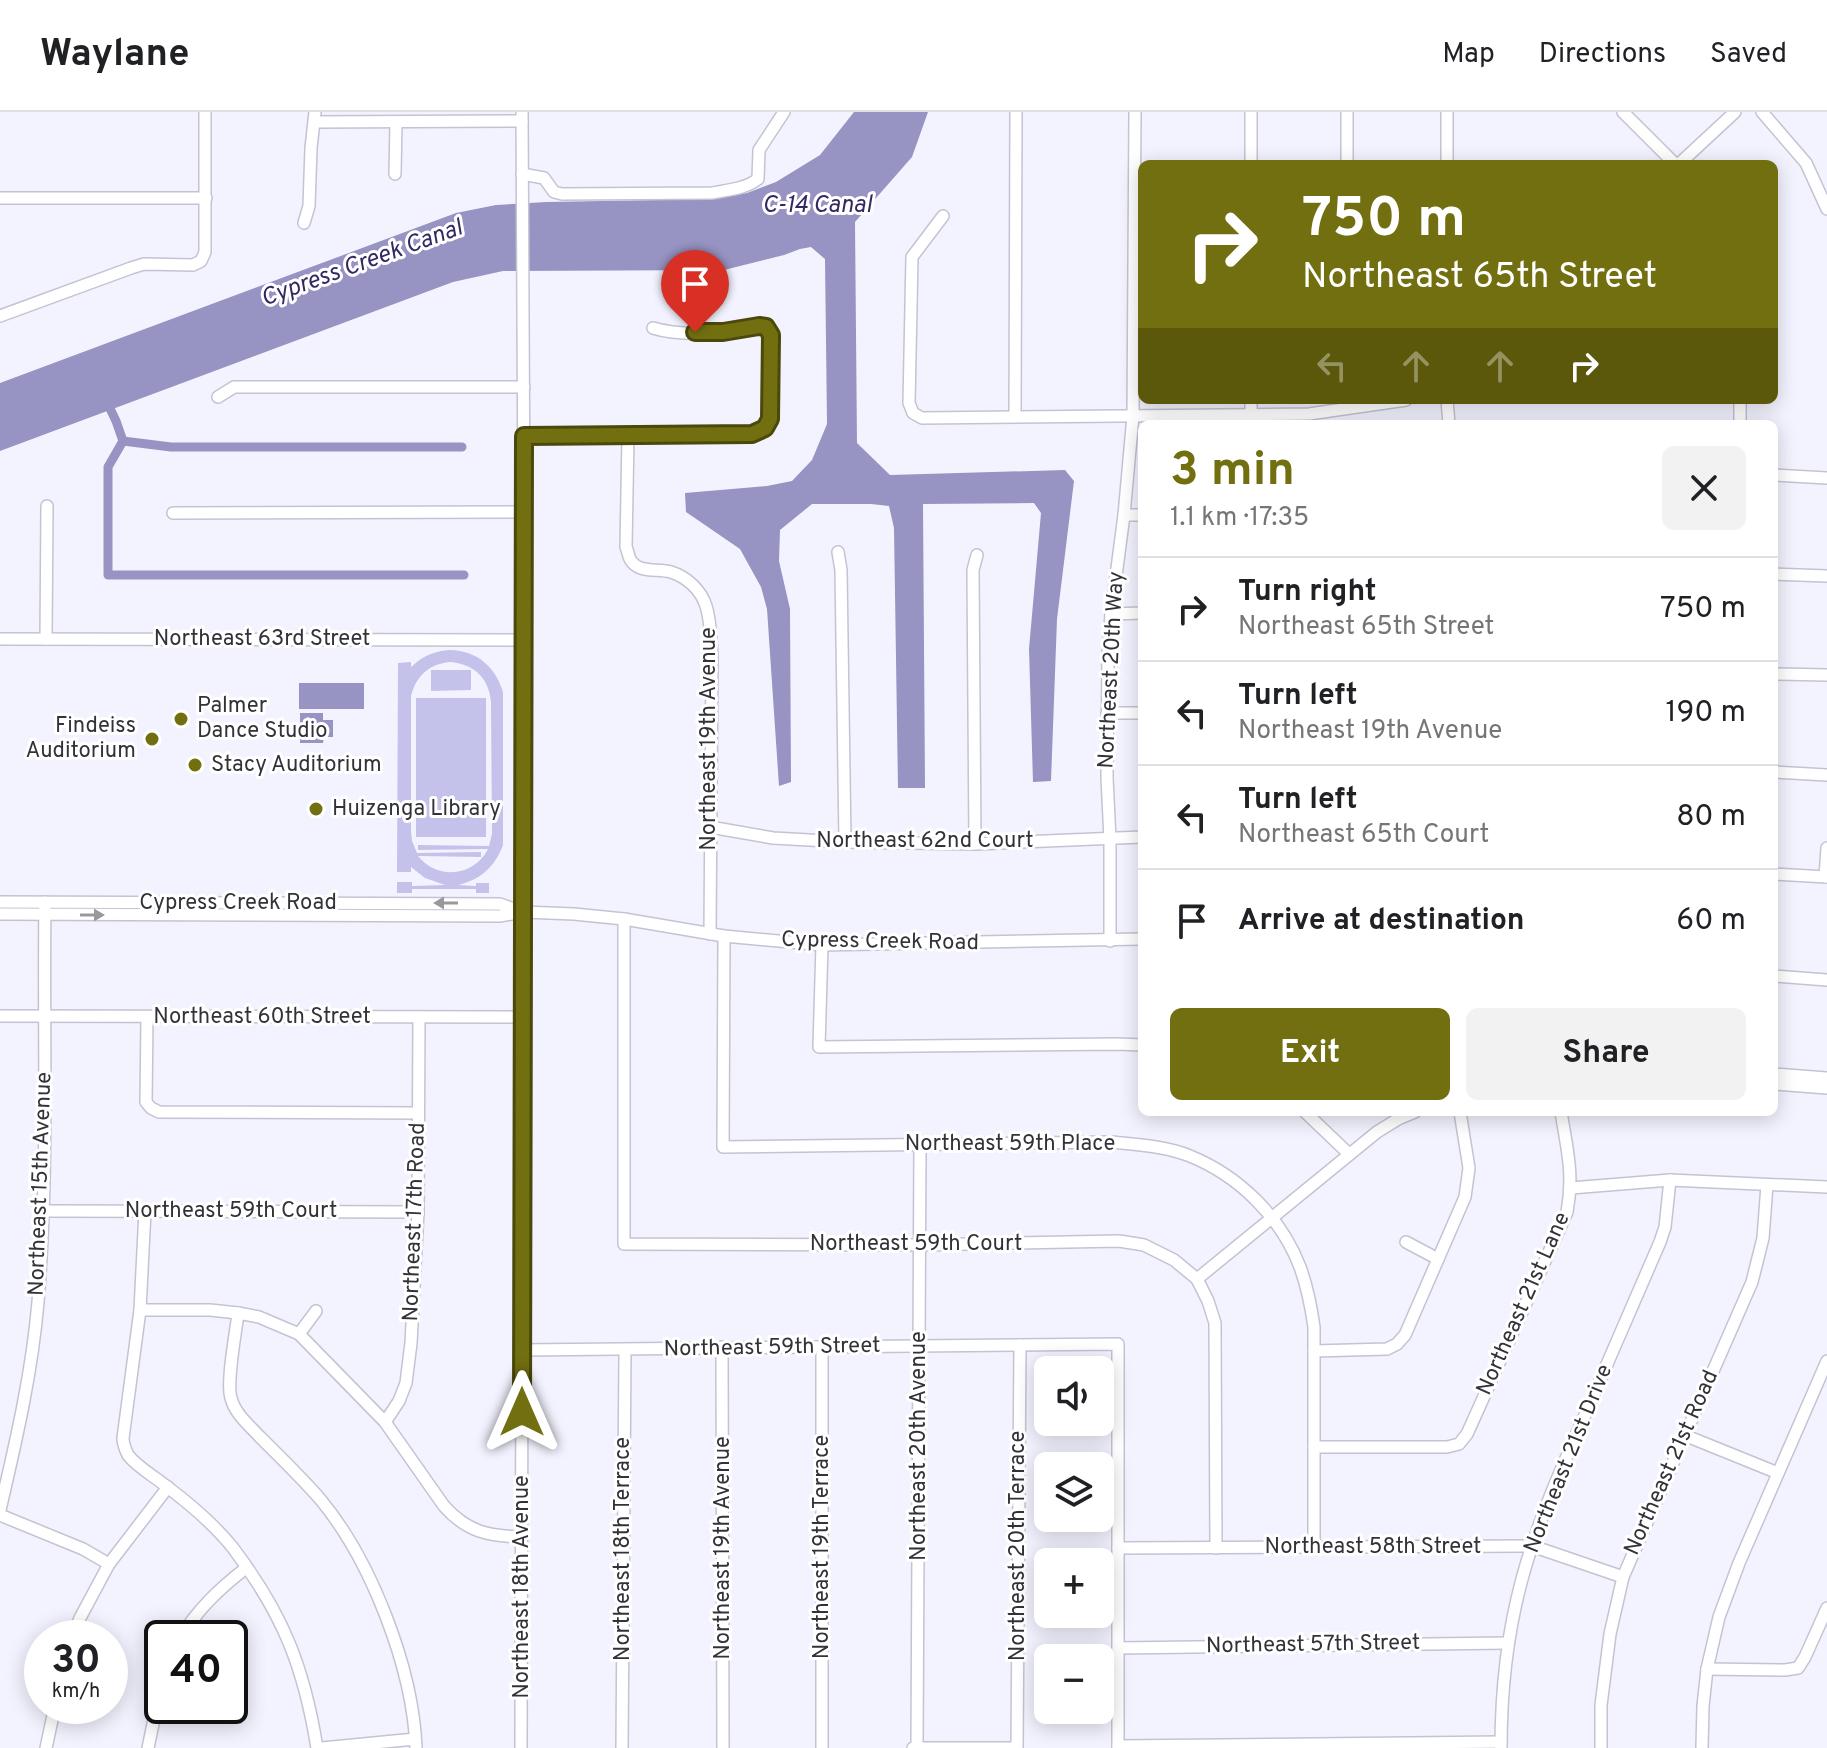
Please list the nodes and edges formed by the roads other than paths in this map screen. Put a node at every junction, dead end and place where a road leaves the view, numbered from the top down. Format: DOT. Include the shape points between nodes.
graph roads {
  1 [pos="205,112"];
  2 [pos="784,112"];
  3 [pos="1016,112"];
  4 [pos="1135,112"];
  5 [pos="1251,112"];
  6 [pos="1347,112"];
  7 [pos="1447,112"];
  8 [pos="1623,112"];
  9 [pos="1735,112"];
  10 [pos="1762,112"];
  11 [pos="522,116"];
  12 [pos="315,117"];
  13 [pos="396,123"];
  14 [pos="1251,160"];
  15 [pos="1347,160"];
  16 [pos="1447,160"];
  17 [pos="1673,160"];
  18 [pos="1681,160"];
  19 [pos="395,174"];
  20 [pos="522,174"];
  21 [pos="1822,182"];
  22 [pos="0,198"];
  23 [pos="206,198"];
  24 [pos="1827,209"];
  25 [pos="943,216"];
  26 [pos="304,223"];
  27 [pos="0,316"];
  28 [pos="653,328"];
  29 [pos="524,387"];
  30 [pos="218,397"];
  31 [pos="1251,404"];
  32 [pos="1347,404"];
  33 [pos="1251,413"];
  34 [pos="1015,416"];
  35 [pos="1133,416"];
  36 [pos="524,436"];
  37 [pos="628,436"];
  38 [pos="1778,475"];
  39 [pos="1827,478"];
  40 [pos="47,506"];
  41 [pos="524,512"];
  42 [pos="173,513"];
  43 [pos="1124,515"];
  44 [pos="1138,515"];
  45 [pos="838,552"];
  46 [pos="977,555"];
  47 [pos="1778,574"];
  48 [pos="1827,576"];
  49 [pos="1138,613"];
  50 [pos="1111,614"];
  51 [pos="0,639"];
  52 [pos="46,639"];
  53 [pos="524,640"];
  54 [pos="1778,674"];
  55 [pos="1827,675"];
  56 [pos="1107,713"];
  57 [pos="1138,713"];
  58 [pos="1778,772"];
  59 [pos="1827,775"];
  60 [pos="710,827"];
  61 [pos="1138,837"];
  62 [pos="1110,839"];
  63 [pos="845,842"];
  64 [pos="975,844"];
  65 [pos="1827,848"];
  66 [pos="1778,874"];
  67 [pos="1826,877"];
  68 [pos="0,902"];
  69 [pos="45,908"];
  70 [pos="523,912"];
  71 [pos="0,914"];
  72 [pos="624,919"];
  73 [pos="710,934"];
  74 [pos="724,936"];
  75 [pos="1138,939"];
  76 [pos="1110,941"];
  77 [pos="822,945"];
  78 [pos="1778,976"];
  79 [pos="1827,980"];
  80 [pos="0,1016"];
  81 [pos="44,1016"];
  82 [pos="147,1017"];
  83 [pos="419,1017"];
  84 [pos="523,1017"];
  85 [pos="1138,1045"];
  86 [pos="1778,1074"];
  87 [pos="1827,1078"];
  88 [pos="1778,1084"];
  89 [pos="1827,1088"];
  90 [pos="418,1113"];
  91 [pos="1309,1116"];
  92 [pos="1405,1116"];
  93 [pos="1461,1116"];
  94 [pos="1562,1116"];
  95 [pos="920,1145"];
  96 [pos="1349,1154"];
  97 [pos="1670,1180"];
  98 [pos="1767,1185"];
  99 [pos="1827,1187"];
  100 [pos="1571,1188"];
  101 [pos="44,1211"];
  102 [pos="145,1211"];
  103 [pos="418,1212"];
  104 [pos="1273,1218"];
  105 [pos="1406,1242"];
  106 [pos="920,1245"];
  107 [pos="1438,1259"];
  108 [pos="1197,1279"];
  109 [pos="140,1310"];
  110 [pos="316,1311"];
  111 [pos="238,1313"];
  112 [pos="299,1334"];
  113 [pos="1020,1345"];
  114 [pos="919,1346"];
  115 [pos="722,1347"];
  116 [pos="822,1347"];
  117 [pos="523,1350"];
  118 [pos="625,1350"];
  119 [pos="1314,1351"];
  120 [pos="1827,1361"];
  121 [pos="385,1422"];
  122 [pos="1684,1435"];
  123 [pos="1314,1447"];
  124 [pos="5,1468"];
  125 [pos="1778,1473"];
  126 [pos="168,1487"];
  127 [pos="0,1513"];
  128 [pos="522,1537"];
  129 [pos="1532,1546"];
  130 [pos="1314,1547"];
  131 [pos="1118,1548"];
  132 [pos="1216,1548"];
  133 [pos="109,1564"];
  134 [pos="246,1568"];
  135 [pos="1623,1577"];
  136 [pos="1827,1608"];
  137 [pos="79,1620"];
  138 [pos="192,1620"];
  139 [pos="1508,1643"];
  140 [pos="1118,1648"];
  141 [pos="1707,1669"];
  142 [pos="51,1724"];
  143 [pos="153,1724"];
  144 [pos="415,1744"];
  145 [pos="1501,1745"];
  146 [pos="1118,1747"];
  147 [pos="46,1748"];
  148 [pos="148,1748"];
  149 [pos="319,1748"];
  150 [pos="521,1748"];
  151 [pos="622,1748"];
  152 [pos="723,1748"];
  153 [pos="822,1748"];
  154 [pos="915,1748"];
  155 [pos="1017,1748"];
  156 [pos="1601,1748"];
  157 [pos="1702,1748"];
  1 -- 23 [label="street"];
  2 -- 20 [label="street" via="759,150 758,179 736,189 562,194 544,178"];
  3 -- 34 [label="street"];
  4 -- 35 [label="street, Northeast 20th Way"];
  5 -- 14 [label="street"];
  6 -- 15 [label="street"];
  7 -- 16 [label="street"];
  8 -- 17 [label="street"];
  9 -- 18 [label="street"];
  10 -- 21 [label="street"];
  11 -- 13 [label="street"];
  11 -- 20 [label="street, Northeast 18th Avenue"];
  12 -- 13 [label="street"];
  12 -- 26 [label="street"];
  13 -- 19 [label="street"];
  20 -- 29 [label="street, Northeast 18th Avenue"];
  21 -- 24 [label="street"];
  22 -- 23 [label="street"];
  23 -- 27 [label="street" via="201,261 144,264"];
  25 -- 34 [label="street" via="912,257 909,403 922,418"];
  28 -- 37 [label="street" via="723,332 766,327 771,335 770,419 752,434"];
  29 -- 30 [label="street" via="234,387"];
  29 -- 36 [label="street, Northeast 18th Avenue"];
  31 -- 33 [label="street"];
  32 -- 33 [label="street" via="1309,414"];
  33 -- 35 [label="street"];
  34 -- 35 [label="street"];
  35 -- 43 [label="street, Northeast 20th Way"];
  36 -- 37 [label="street"];
  36 -- 41 [label="street, Northeast 18th Avenue"];
  37 -- 60 [label="street, Northeast 19th Avenue" via="630,561 683,577 699,592 710,620"];
  38 -- 39 [label="street"];
  40 -- 52 [label="street"];
  41 -- 42 [label="street"];
  41 -- 53 [label="street, Northeast 18th Avenue"];
  43 -- 44 [label="street"];
  43 -- 50 [label="street, Northeast 20th Way"];
  45 -- 63 [label="street"];
  46 -- 64 [label="street"];
  47 -- 48 [label="street"];
  49 -- 50 [label="street"];
  50 -- 56 [label="street, Northeast 20th Way"];
  51 -- 52 [label="street, Northeast 63rd Street"];
  52 -- 53 [label="street, Northeast 63rd Street"];
  53 -- 70 [label="street, Northeast 18th Avenue"];
  54 -- 55 [label="street"];
  56 -- 57 [label="street"];
  56 -- 62 [label="street, Northeast 20th Way"];
  58 -- 59 [label="street"];
  60 -- 63 [label="street, Northeast 62nd Court"];
  60 -- 73 [label="street, Northeast 19th Avenue"];
  61 -- 62 [label="street, Northeast 62nd Court"];
  62 -- 64 [label="street, Northeast 62nd Court"];
  62 -- 76 [label="street, Northeast 20th Way"];
  63 -- 64 [label="street, Northeast 62nd Court"];
  65 -- 67 [label="street"];
  66 -- 67 [label="street"];
  68 -- 69 [label="street, Cypress Creek Road"];
  69 -- 70 [label="street, Cypress Creek Road" via="500,916"];
  69 -- 71 [label="street, Cypress Creek Road"];
  69 -- 81 [label="street, Northeast 15th Avenue"];
  70 -- 72 [label="street, Cypress Creek Road"];
  70 -- 84 [label="street, Northeast 18th Avenue"];
  72 -- 73 [label="street, Cypress Creek Road"];
  72 -- 106 [label="street, Northeast 59th Court" via="624,1244"];
  73 -- 74 [label="street, Cypress Creek Road"];
  74 -- 77 [label="street, Cypress Creek Road"];
  74 -- 95 [label="street, Northeast 59th Place" via="723,1147"];
  75 -- 76 [label="street, Cypress Creek Road"];
  76 -- 77 [label="street, Cypress Creek Road"];
  77 -- 85 [label="street" via="819,1047"];
  78 -- 79 [label="street"];
  80 -- 81 [label="street, Northeast 60th Street"];
  81 -- 82 [label="street, Northeast 60th Street"];
  81 -- 101 [label="street, Northeast 15th Avenue"];
  82 -- 83 [label="street, Northeast 60th Street"];
  82 -- 90 [label="street" via="146,1102 159,1112"];
  83 -- 84 [label="street, Northeast 60th Street"];
  83 -- 90 [label="street, Northeast 17th Road"];
  84 -- 117 [label="street, Northeast 18th Avenue"];
  86 -- 87 [label="street"];
  88 -- 89 [label="street"];
  90 -- 103 [label="street, Northeast 17th Road"];
  91 -- 96 [label="street"];
  92 -- 96 [label="street"];
  93 -- 107 [label="street" via="1468,1184"];
  94 -- 100 [label="street, Northeast 21st Lane"];
  95 -- 104 [label="street, Northeast 59th Place" via="1152,1146 1219,1170"];
  95 -- 106 [label="street, Northeast 20th Avenue"];
  96 -- 104 [label="street"];
  97 -- 98 [label="street"];
  97 -- 100 [label="street"];
  97 -- 129 [label="street, Northeast 21st Drive" via="1660,1242"];
  98 -- 99 [label="street"];
  98 -- 122 [label="street, Northeast 21st Road" via="1763,1238 1752,1282"];
  100 -- 123 [label="street, Northeast 21st Lane" via="1567,1212 1459,1444"];
  101 -- 102 [label="street, Northeast 59th Court"];
  101 -- 124 [label="street, Northeast 15th Avenue" via="28,1384"];
  102 -- 103 [label="street, Northeast 59th Court"];
  102 -- 109 [label="street"];
  103 -- 121 [label="street, Northeast 17th Road" via="406,1383"];
  104 -- 108 [label="street"];
  104 -- 119 [label="street, Northeast 59th Place" via="1289,1243 1309,1296"];
  105 -- 107 [label="street"];
  106 -- 108 [label="street, Northeast 59th Court" via="1119,1241 1144,1245"];
  106 -- 114 [label="street, Northeast 20th Avenue"];
  107 -- 119 [label="street" via="1397,1344 1387,1349"];
  108 -- 132 [label="street" via="1215,1323"];
  109 -- 111 [label="street"];
  109 -- 126 [label="street" via="123,1445"];
  110 -- 112 [label="street"];
  111 -- 112 [label="street"];
  111 -- 144 [label="street" via="232,1403 321,1500 350,1543 378,1597 401,1662"];
  112 -- 121 [label="street"];
  113 -- 114 [label="street, Northeast 59th Street"];
  113 -- 131 [label="street, Northeast 59th Street" via="1118,1344"];
  113 -- 155 [label="street, Northeast 20th Terrace"];
  114 -- 116 [label="street, Northeast 59th Street"];
  114 -- 154 [label="street, Northeast 20th Avenue"];
  115 -- 116 [label="street, Northeast 59th Street"];
  115 -- 118 [label="street, Northeast 59th Street"];
  115 -- 152 [label="street, Northeast 19th Avenue"];
  116 -- 153 [label="street, Northeast 19th Terrace"];
  117 -- 118 [label="street, Northeast 59th Street"];
  117 -- 128 [label="street, Northeast 18th Avenue"];
  118 -- 151 [label="street, Northeast 18th Terrace"];
  119 -- 123 [label="street, Northeast 59th Place"];
  120 -- 125 [label="street"];
  121 -- 128 [label="street" via="453,1517 476,1531"];
  122 -- 125 [label="street"];
  122 -- 135 [label="street, Northeast 21st Road"];
  123 -- 130 [label="street, Northeast 59th Place"];
  124 -- 127 [label="street, Northeast 15th Avenue"];
  125 -- 141 [label="street" via="1719,1617"];
  126 -- 133 [label="street"];
  126 -- 134 [label="street" via="213,1527"];
  127 -- 133 [label="street"];
  128 -- 150 [label="street, Northeast 18th Avenue"];
  129 -- 130 [label="street, Northeast 58th Street"];
  129 -- 135 [label="street, Northeast 58th Street"];
  129 -- 139 [label="street, Northeast 21st Drive"];
  130 -- 132 [label="street, Northeast 58th Street"];
  131 -- 132 [label="street, Northeast 58th Street"];
  131 -- 140 [label="street"];
  133 -- 137 [label="street"];
  134 -- 138 [label="street"];
  134 -- 149 [label="street" via="289,1639"];
  135 -- 156 [label="street, Northeast 21st Road" via="1610,1634"];
  136 -- 141 [label="street" via="1798,1668"];
  139 -- 140 [label="street, Northeast 57th Street"];
  139 -- 145 [label="street, Northeast 21st Drive"];
  140 -- 146 [label="street"];
  141 -- 157 [label="street"];
  142 -- 147 [label="street"];
  143 -- 148 [label="street"];
  144 -- 149 [label="street"];
  145 -- 146 [label="street"];
  154 -- 155 [label="street"];
}
